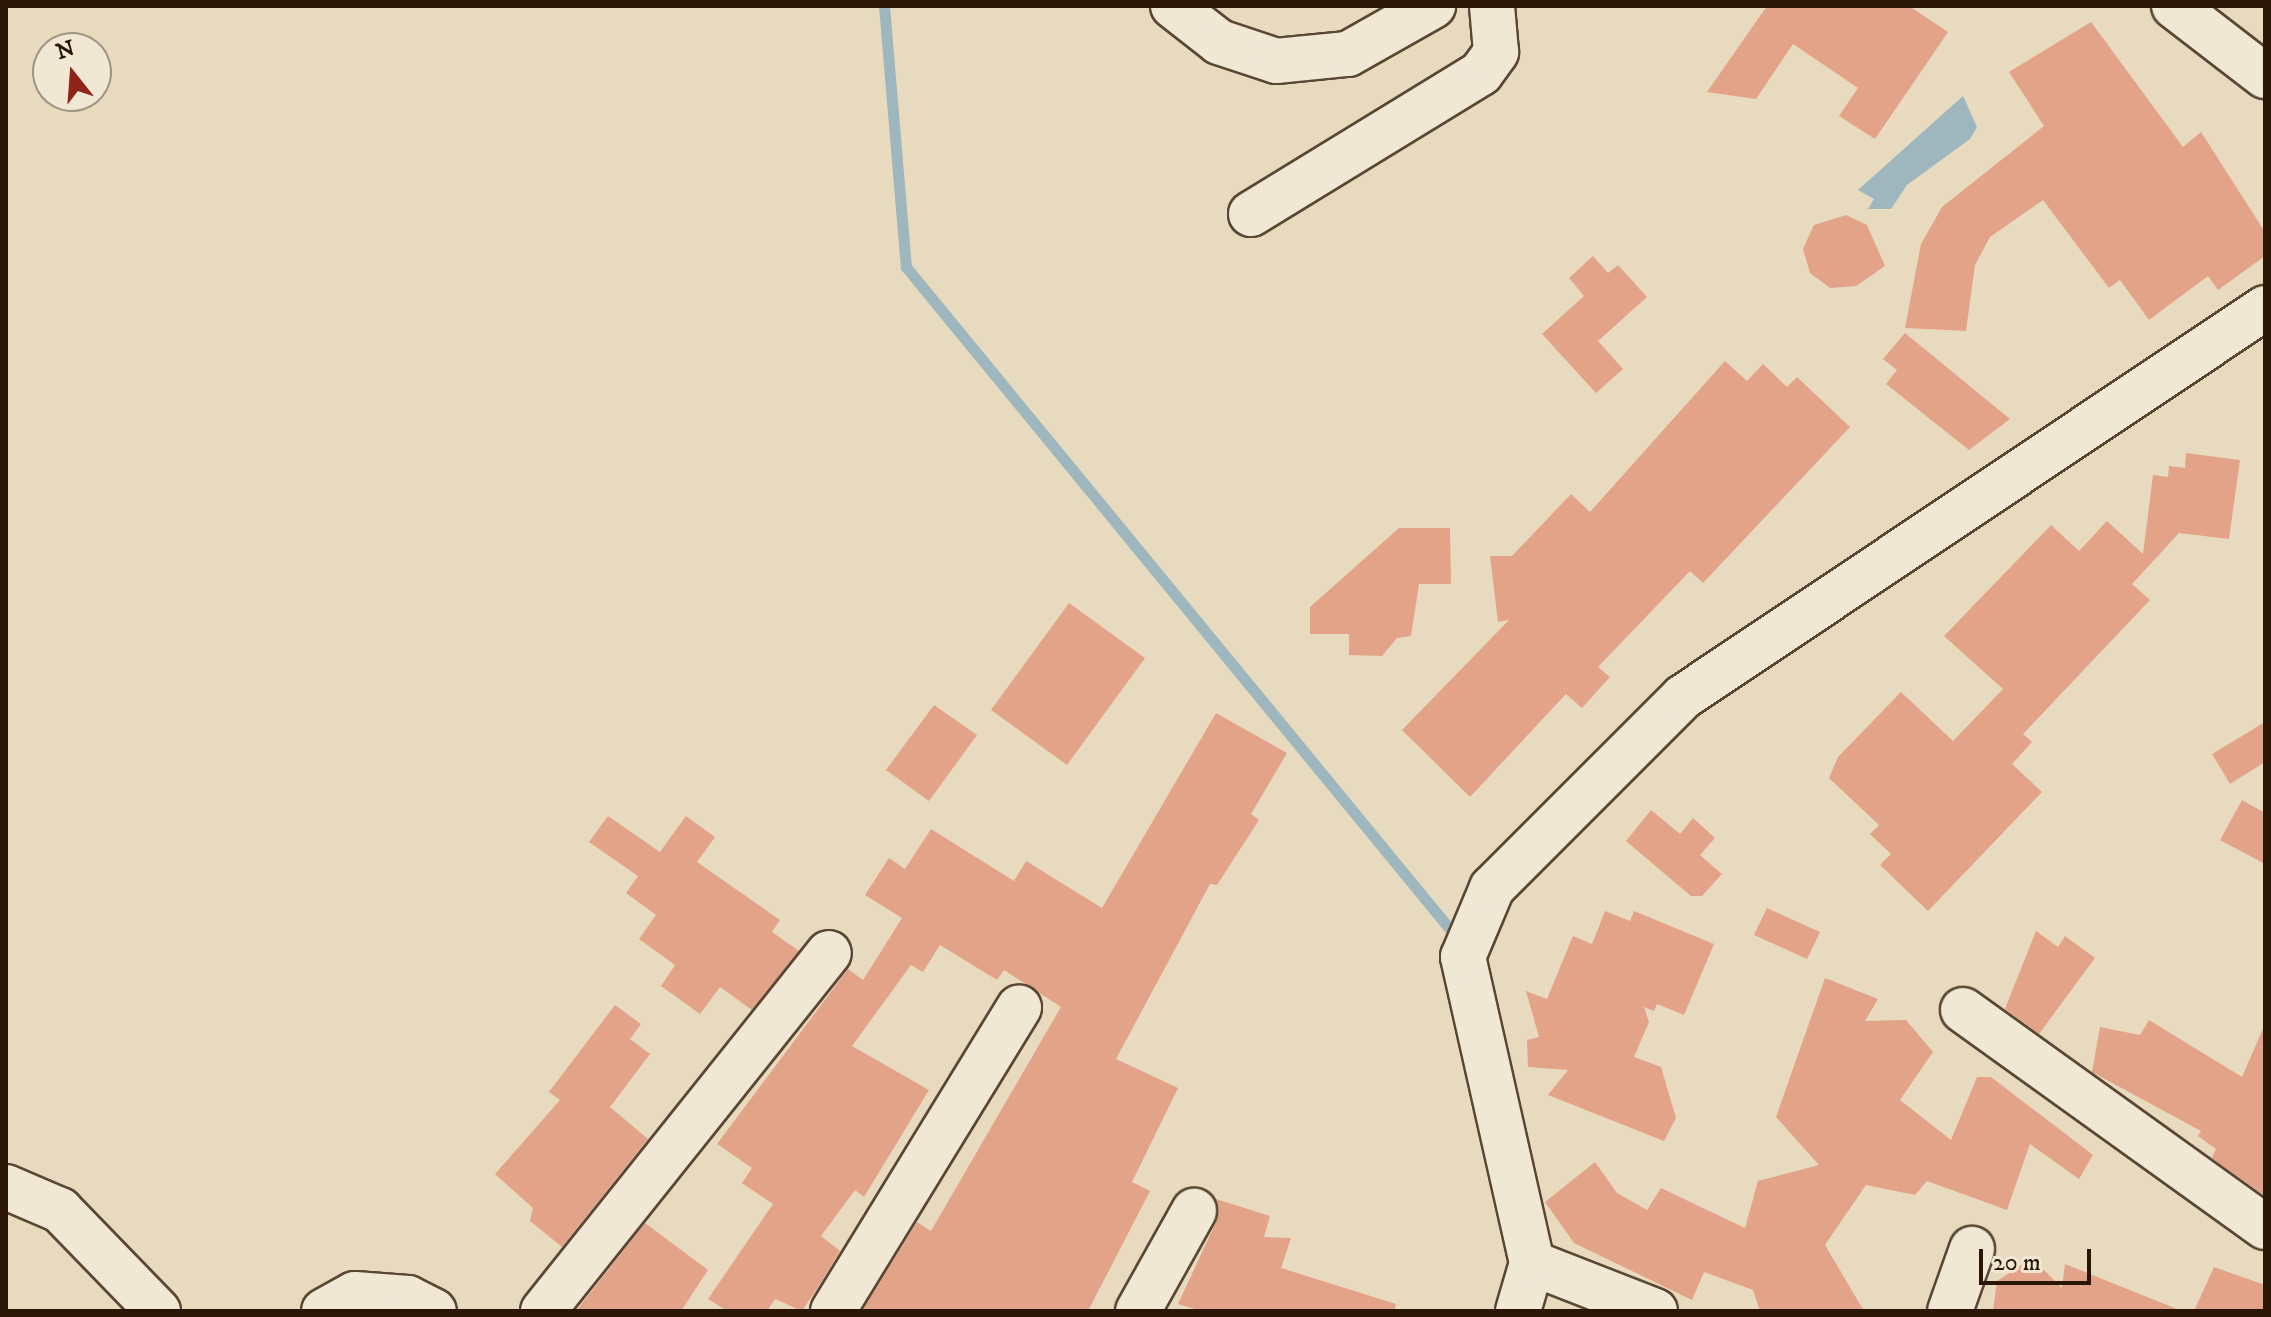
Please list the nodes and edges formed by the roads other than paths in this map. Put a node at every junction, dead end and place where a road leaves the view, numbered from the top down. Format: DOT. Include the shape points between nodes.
graph roads {
  1 [pos="1173,6"];
  2 [pos="1433,6"];
  3 [pos="1492,6"];
  4 [pos="2174,6"];
  5 [pos="2265,76"];
  6 [pos="1251,214"];
  7 [pos="2265,308"];
  8 [pos="829,953"];
  9 [pos="1019,1007"];
  10 [pos="1963,1010"];
  11 [pos="6,1187"];
  12 [pos="1194,1211"];
  13 [pos="2265,1227"];
  14 [pos="1972,1249"];
  15 [pos="1532,1263"];
  16 [pos="158,1311"];
  17 [pos="324,1311"];
  18 [pos="434,1311"];
  19 [pos="543,1311"];
  20 [pos="833,1311"];
  21 [pos="1138,1311"];
  22 [pos="1518,1311"];
  23 [pos="1655,1311"];
  24 [pos="1950,1311"];
  1 -- 2 [label="street" via="1219,42 1276,61 1348,54"];
  3 -- 6 [label="street" via="1496,52 1481,73"];
  4 -- 5 [label="street"];
  7 -- 15 [label="street" via="1683,697 1492,888 1463,957"];
  8 -- 19 [label="street"];
  9 -- 20 [label="street"];
  10 -- 13 [label="street"];
  11 -- 16 [label="street" via="60,1210"];
  12 -- 21 [label="street"];
  14 -- 24 [label="street"];
  15 -- 22 [label="street"];
  15 -- 23 [label="street"];
  17 -- 18 [label="street" via="355,1294 408,1298"];
}
